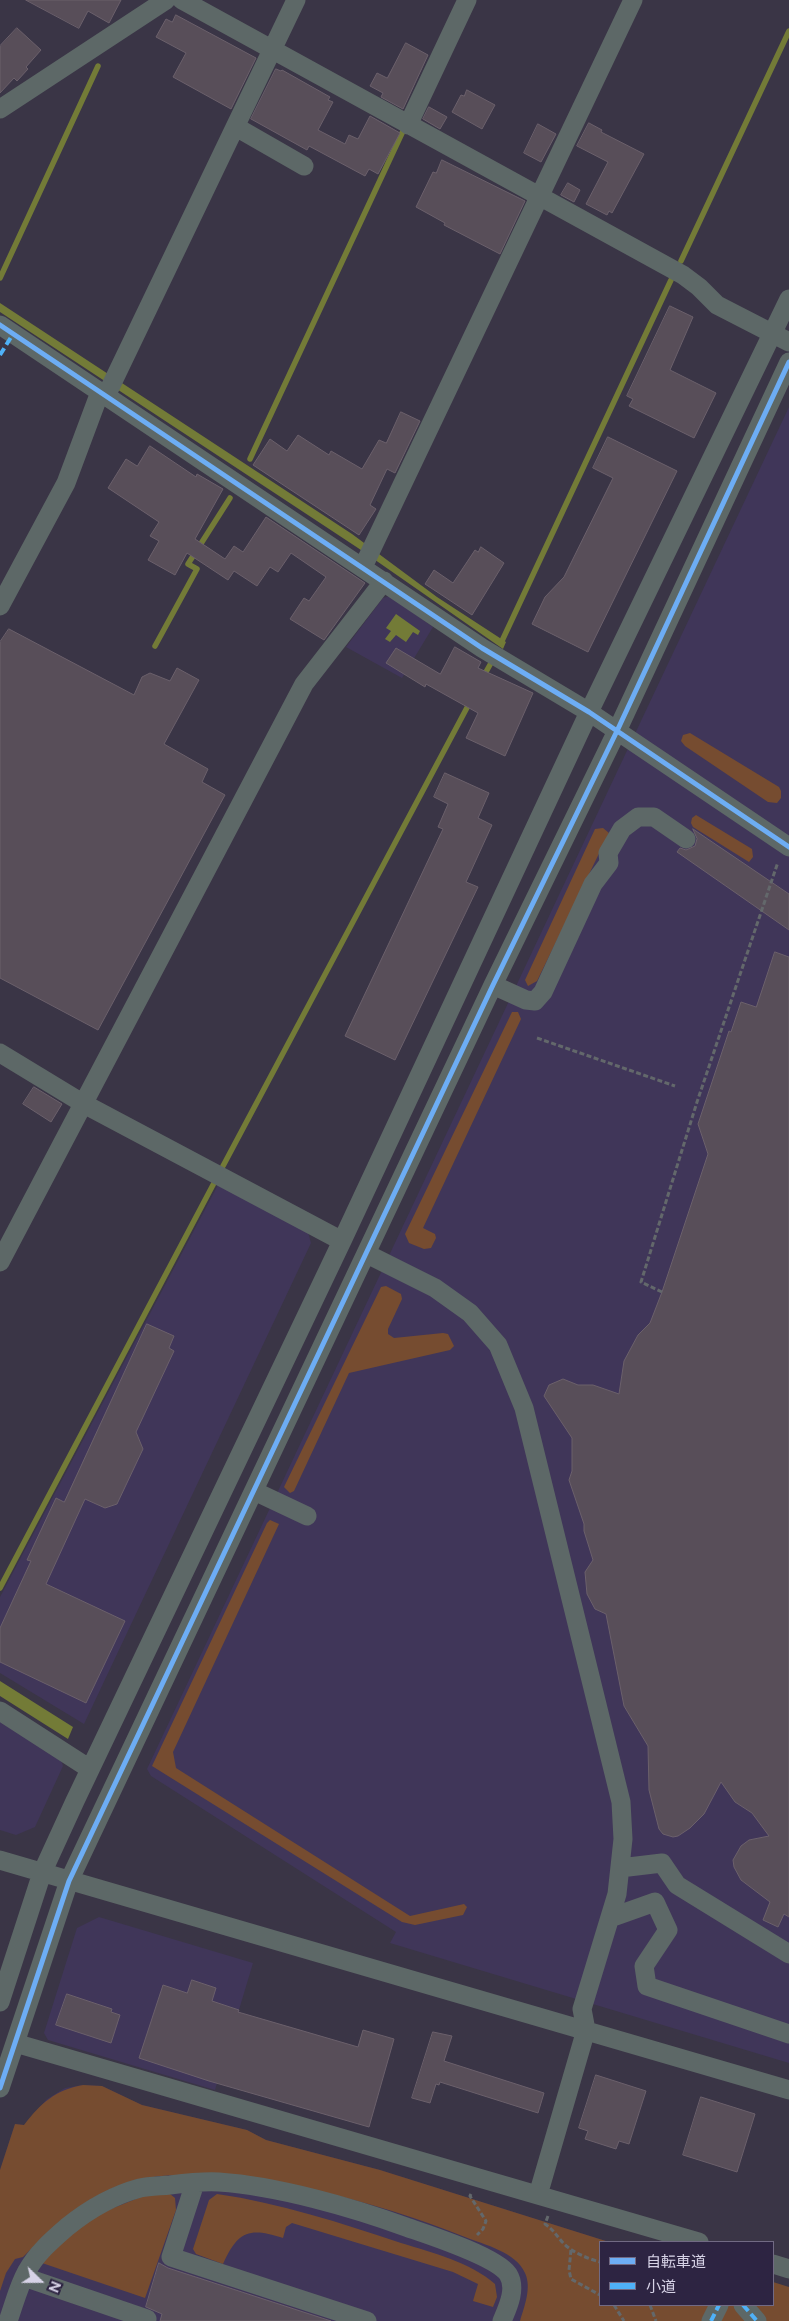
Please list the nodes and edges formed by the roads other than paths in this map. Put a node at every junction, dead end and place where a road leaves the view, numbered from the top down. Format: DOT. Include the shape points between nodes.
graph roads {
  1 [pos="166,0"];
  2 [pos="182,0"];
  3 [pos="296,0"];
  4 [pos="467,0"];
  5 [pos="633,0"];
  6 [pos="272,50"];
  7 [pos="0,109"];
  8 [pos="408,125"];
  9 [pos="236,127"];
  10 [pos="304,166"];
  11 [pos="541,198"];
  12 [pos="789,299"];
  13 [pos="0,325"];
  14 [pos="781,338"];
  15 [pos="789,362"];
  16 [pos="108,388"];
  17 [pos="368,557"];
  18 [pos="384,581"];
  19 [pos="0,606"];
  20 [pos="588,712"];
  21 [pos="617,731"];
  22 [pos="686,839"];
  23 [pos="784,854"];
  24 [pos="493,985"];
  25 [pos="0,1053"];
  26 [pos="84,1104"];
  27 [pos="342,1241"];
  28 [pos="367,1254"];
  29 [pos="0,1262"];
  30 [pos="254,1491"];
  31 [pos="307,1516"];
  32 [pos="0,1711"];
  33 [pos="90,1769"];
  34 [pos="0,1860"];
  35 [pos="620,1868"];
  36 [pos="42,1873"];
  37 [pos="69,1881"];
  38 [pos="610,1918"];
  39 [pos="789,1954"];
  40 [pos="0,2002"];
  41 [pos="586,2030"];
  42 [pos="789,2034"];
  43 [pos="15,2043"];
  44 [pos="0,2088"];
  45 [pos="789,2090"];
  46 [pos="195,2183"];
  47 [pos="538,2195"];
  48 [pos="696,2241"];
  49 [pos="774,2264"];
  50 [pos="789,2269"];
  51 [pos="24,2277"];
  52 [pos="718,2306"];
  53 [pos="744,2306"];
  54 [pos="8,2321"];
  55 [pos="146,2321"];
  56 [pos="366,2321"];
  57 [pos="502,2321"];
  58 [pos="711,2321"];
  59 [pos="753,2321"];
  1 -- 7 [label="street"];
  2 -- 6 [label="street"];
  3 -- 6 [label="street"];
  4 -- 8 [label="street"];
  5 -- 11 [label="street"];
  6 -- 8 [label="street"];
  6 -- 9 [label="street"];
  8 -- 11 [label="street"];
  9 -- 10 [label="street"];
  9 -- 16 [label="street"];
  11 -- 14 [label="street" via="683,275 717,305"];
  11 -- 17 [label="street"];
  12 -- 14 [label="street"];
  13 -- 16 [label="street"];
  14 -- 20 [label="street"];
  15 -- 21 [label="street"];
  16 -- 17 [label="street"];
  16 -- 19 [label="street" via="66,483"];
  17 -- 18 [label="street"];
  18 -- 20 [label="street" via="482,648"];
  18 -- 26 [label="street" via="304,684"];
  20 -- 21 [label="street"];
  20 -- 27 [label="street"];
  21 -- 23 [label="street"];
  21 -- 24 [label="street"];
  22 -- 24 [label="street" via="654,817 638,817 622,829 608,853 609,864 593,884 543,992 535,1000 526,1000"];
  24 -- 28 [label="street"];
  25 -- 26 [label="street"];
  26 -- 27 [label="street"];
  26 -- 29 [label="street"];
  27 -- 33 [label="street"];
  28 -- 30 [label="street"];
  28 -- 35 [label="street" via="435,1288 470,1314 498,1345 524,1408 621,1802 623,1840"];
  30 -- 31 [label="street"];
  30 -- 37 [label="street"];
  32 -- 33 [label="street"];
  33 -- 36 [label="street"];
  34 -- 36 [label="street"];
  35 -- 38 [label="street"];
  35 -- 39 [label="street" via="662,1863 677,1885"];
  36 -- 37 [label="street"];
  36 -- 40 [label="street"];
  37 -- 41 [label="street"];
  37 -- 43 [label="street"];
  38 -- 41 [label="street" via="582,2010"];
  38 -- 42 [label="street" via="655,1902 668,1930 644,1966 647,1986"];
  41 -- 45 [label="street"];
  41 -- 47 [label="street"];
  43 -- 44 [label="street"];
  43 -- 47 [label="street"];
  46 -- 51 [label="street" via="141,2188 81,2216 37,2256"];
  46 -- 56 [label="street" via="171,2257"];
  46 -- 57 [label="street" via="219,2182 330,2203 389,2221 497,2264 508,2275 512,2286"];
  47 -- 48 [label="street"];
  49 -- 50 [label="street"];
  51 -- 54 [label="street"];
  51 -- 55 [label="street"];
  52 -- 58 [label="street"];
  53 -- 59 [label="street"];
}
